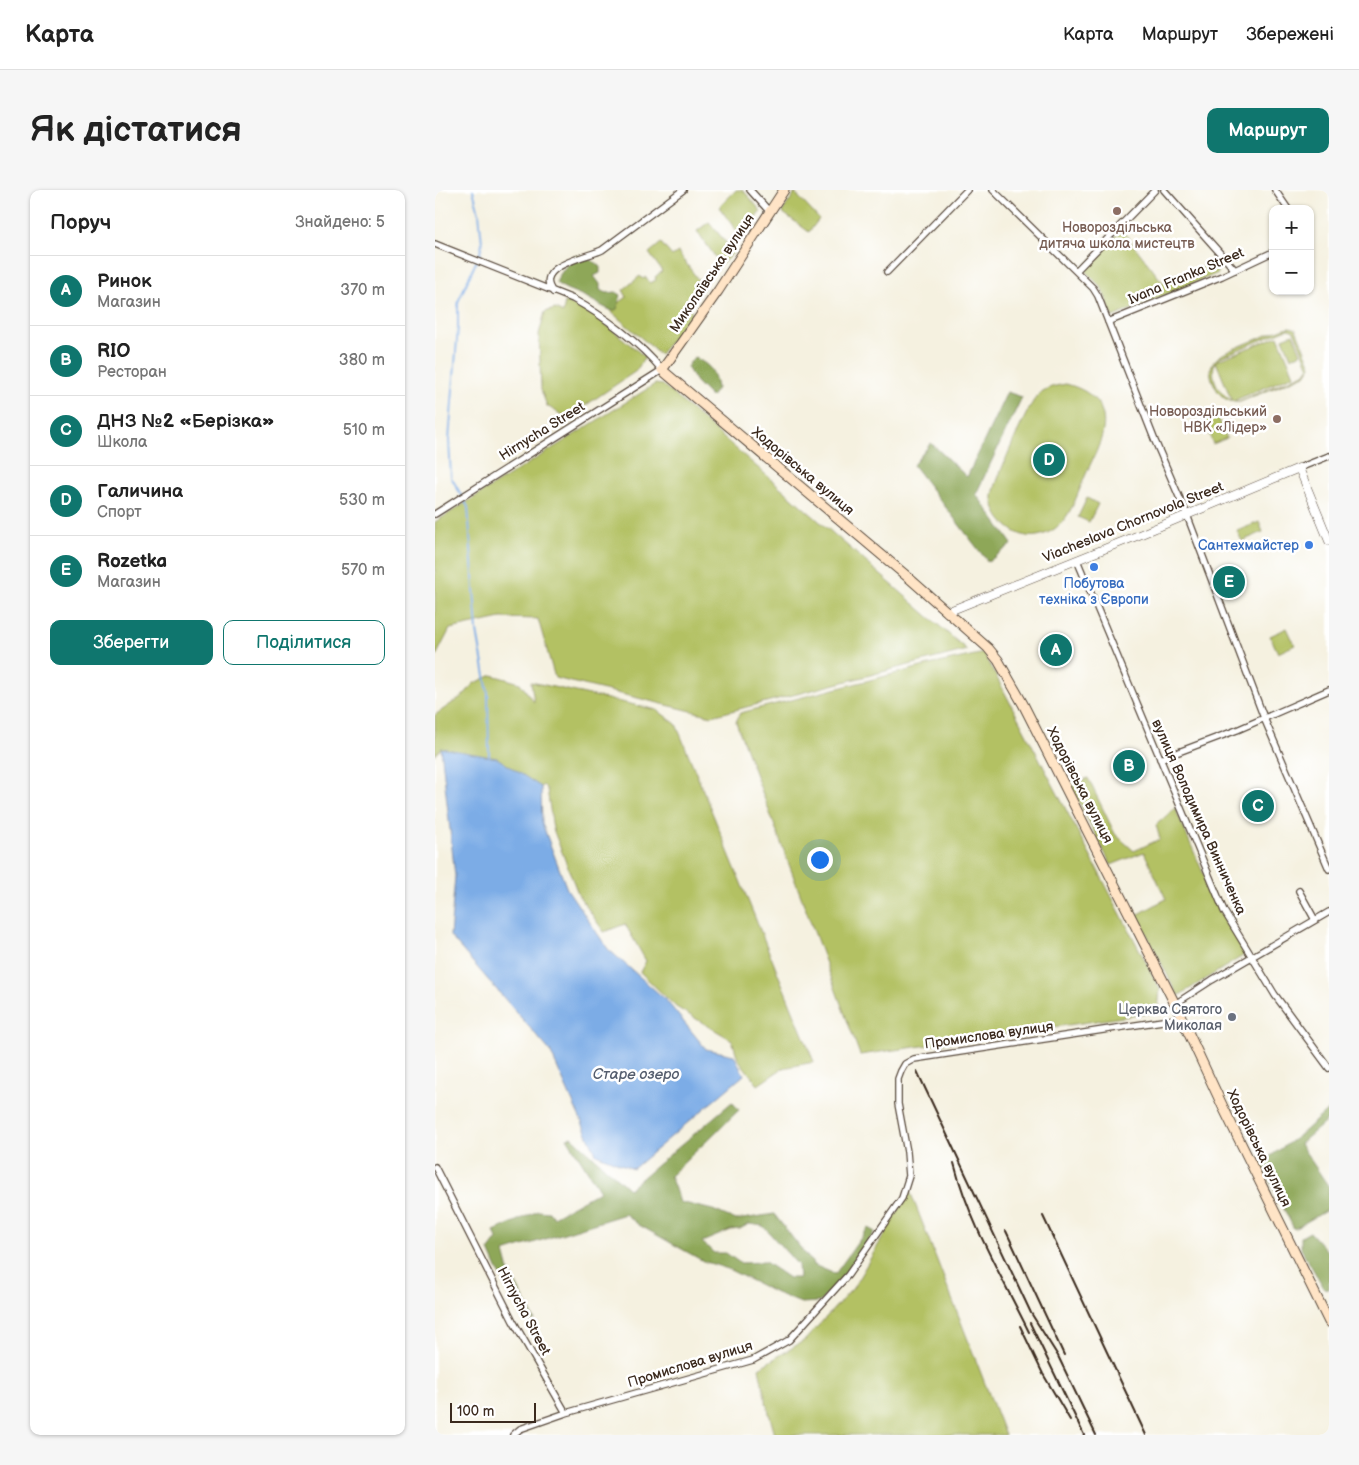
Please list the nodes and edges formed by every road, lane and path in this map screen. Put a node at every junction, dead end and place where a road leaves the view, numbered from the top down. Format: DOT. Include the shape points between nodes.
graph roads {
  1 [pos="683,190"];
  2 [pos="750,190"];
  3 [pos="784,190"];
  4 [pos="967,190"];
  5 [pos="993,190"];
  6 [pos="1155,190"];
  7 [pos="1164,190"];
  8 [pos="1275,190"];
  9 [pos="1285,205"];
  10 [pos="769,211"];
  11 [pos="435,244"];
  12 [pos="1269,254"];
  13 [pos="1235,270"];
  14 [pos="1076,271"];
  15 [pos="887,272"];
  16 [pos="555,293"];
  17 [pos="1108,322"];
  18 [pos="662,370"];
  19 [pos="1329,456"];
  20 [pos="1299,468"];
  21 [pos="435,514"];
  22 [pos="1187,515"];
  23 [pos="1329,541"];
  24 [pos="1077,560"];
  25 [pos="947,612"];
  26 [pos="1329,690"];
  27 [pos="1264,718"];
  28 [pos="1160,759"];
  29 [pos="1329,869"];
  30 [pos="1299,891"];
  31 [pos="1329,912"];
  32 [pos="1315,920"];
  33 [pos="1252,957"];
  34 [pos="1175,1004"];
  35 [pos="1182,1018"];
  36 [pos="1329,1068"];
  37 [pos="435,1168"];
  38 [pos="1329,1322"];
  39 [pos="566,1413"];
  40 [pos="513,1435"];
  1 -- 16 [label="street" via="602,250 553,270 549,286"];
  2 -- 10 [label="street"];
  3 -- 10 [label="main road, Миколаївська вулиця"];
  4 -- 15 [label="street"];
  5 -- 14 [label="street"];
  6 -- 14 [label="street"];
  7 -- 13 [label="street"];
  8 -- 9 [label="street"];
  10 -- 18 [label="main road, Миколаївська вулиця" via="719,290"];
  11 -- 16 [label="street"];
  12 -- 13 [label="street, Ivana Franka Street"];
  13 -- 17 [label="street, Ivana Franka Street"];
  14 -- 17 [label="street" via="1093,288"];
  16 -- 18 [label="street" via="597,313 647,353"];
  17 -- 22 [label="street"];
  18 -- 21 [label="street, Hirnycha Street"];
  18 -- 25 [label="main road, Ходорівська вулиця"];
  19 -- 20 [label="street, Viacheslava Chornovola Street"];
  20 -- 22 [label="street, Viacheslava Chornovola Street"];
  20 -- 23 [label="street"];
  22 -- 24 [label="street, Viacheslava Chornovola Street"];
  22 -- 27 [label="street"];
  24 -- 25 [label="street, Viacheslava Chornovola Street"];
  24 -- 28 [label="street, вулиця Володимира Винниченка"];
  25 -- 34 [label="main road, Ходорівська вулиця" via="989,648 998,660"];
  26 -- 27 [label="street"];
  27 -- 28 [label="street"];
  27 -- 29 [label="street"];
  28 -- 33 [label="street, вулиця Володимира Винниченка" via="1224,911"];
  30 -- 32 [label="street"];
  31 -- 32 [label="street"];
  32 -- 33 [label="street"];
  33 -- 34 [label="street"];
  33 -- 36 [label="street, вулиця Володимира Винниченка" via="1275,995"];
  34 -- 35 [label="main road, Ходорівська вулиця"];
  35 -- 38 [label="main road, Ходорівська вулиця"];
  35 -- 39 [label="street, Промислова вулиця" via="914,1059 905,1064 898,1079 898,1104 909,1176 902,1198 848,1275 795,1334 753,1360"];
  37 -- 39 [label="street, Hirnycha Street" via="513,1321"];
  39 -- 40 [label="street" via="519,1429"];
}
